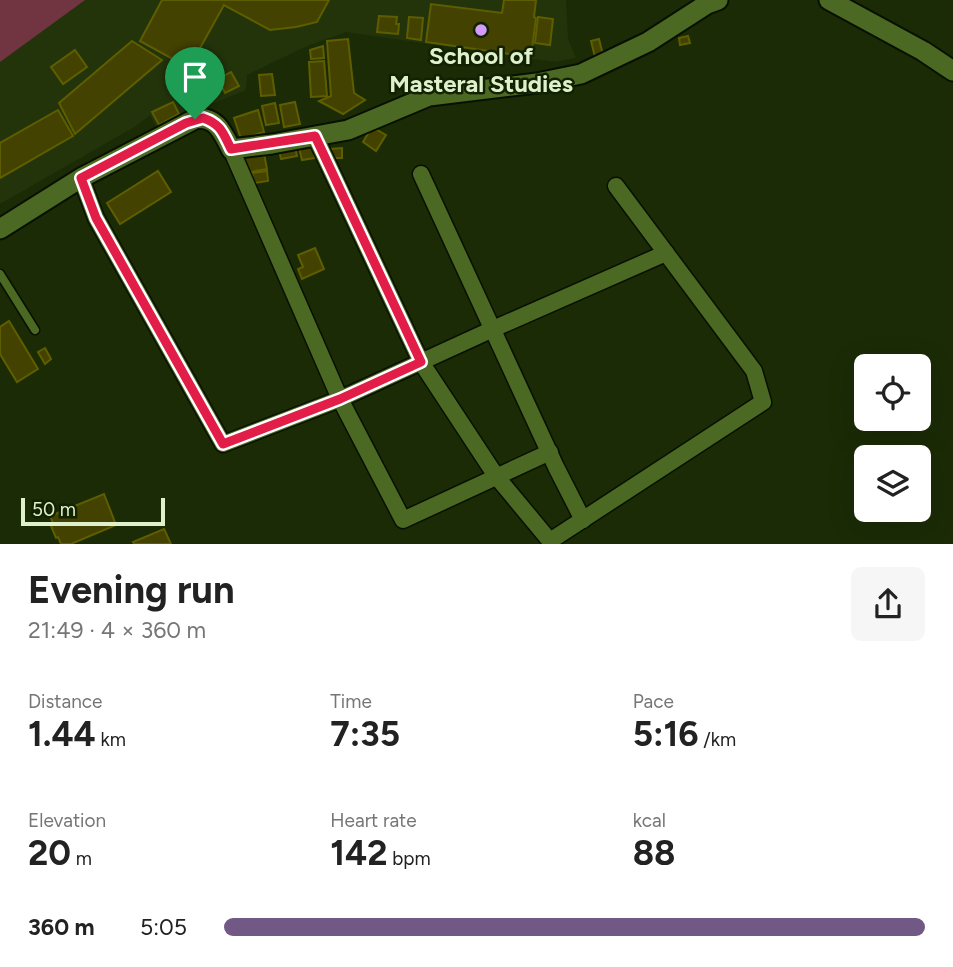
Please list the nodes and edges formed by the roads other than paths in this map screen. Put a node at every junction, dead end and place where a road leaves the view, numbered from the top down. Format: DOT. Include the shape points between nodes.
graph roads {
  1 [pos="718,0"];
  2 [pos="829,0"];
  3 [pos="953,71"];
  4 [pos="315,136"];
  5 [pos="231,149"];
  6 [pos="421,174"];
  7 [pos="81,178"];
  8 [pos="616,186"];
  9 [pos="0,229"];
  10 [pos="666,253"];
  11 [pos="0,274"];
  12 [pos="492,328"];
  13 [pos="35,330"];
  14 [pos="421,362"];
  15 [pos="340,399"];
  16 [pos="550,452"];
  17 [pos="496,476"];
  18 [pos="583,520"];
  1 -- 4 [label="street" via="648,42 581,74 429,96 348,130"];
  2 -- 3 [label="street"];
  4 -- 5 [label="street"];
  4 -- 14 [label="street"];
  5 -- 7 [label="street" via="214,122 195,119"];
  5 -- 15 [label="street"];
  6 -- 12 [label="street"];
  7 -- 9 [label="street"];
  7 -- 15 [label="street" via="96,218 223,444"];
  8 -- 10 [label="street"];
  10 -- 12 [label="street"];
  10 -- 18 [label="street" via="754,371 763,402"];
  11 -- 13 [label="lane"];
  12 -- 14 [label="street"];
  12 -- 16 [label="street"];
  14 -- 15 [label="street"];
  14 -- 17 [label="street"];
  15 -- 17 [label="street" via="403,520"];
  16 -- 17 [label="street"];
  16 -- 18 [label="street"];
  17 -- 18 [label="street" via="550,541"];
}
